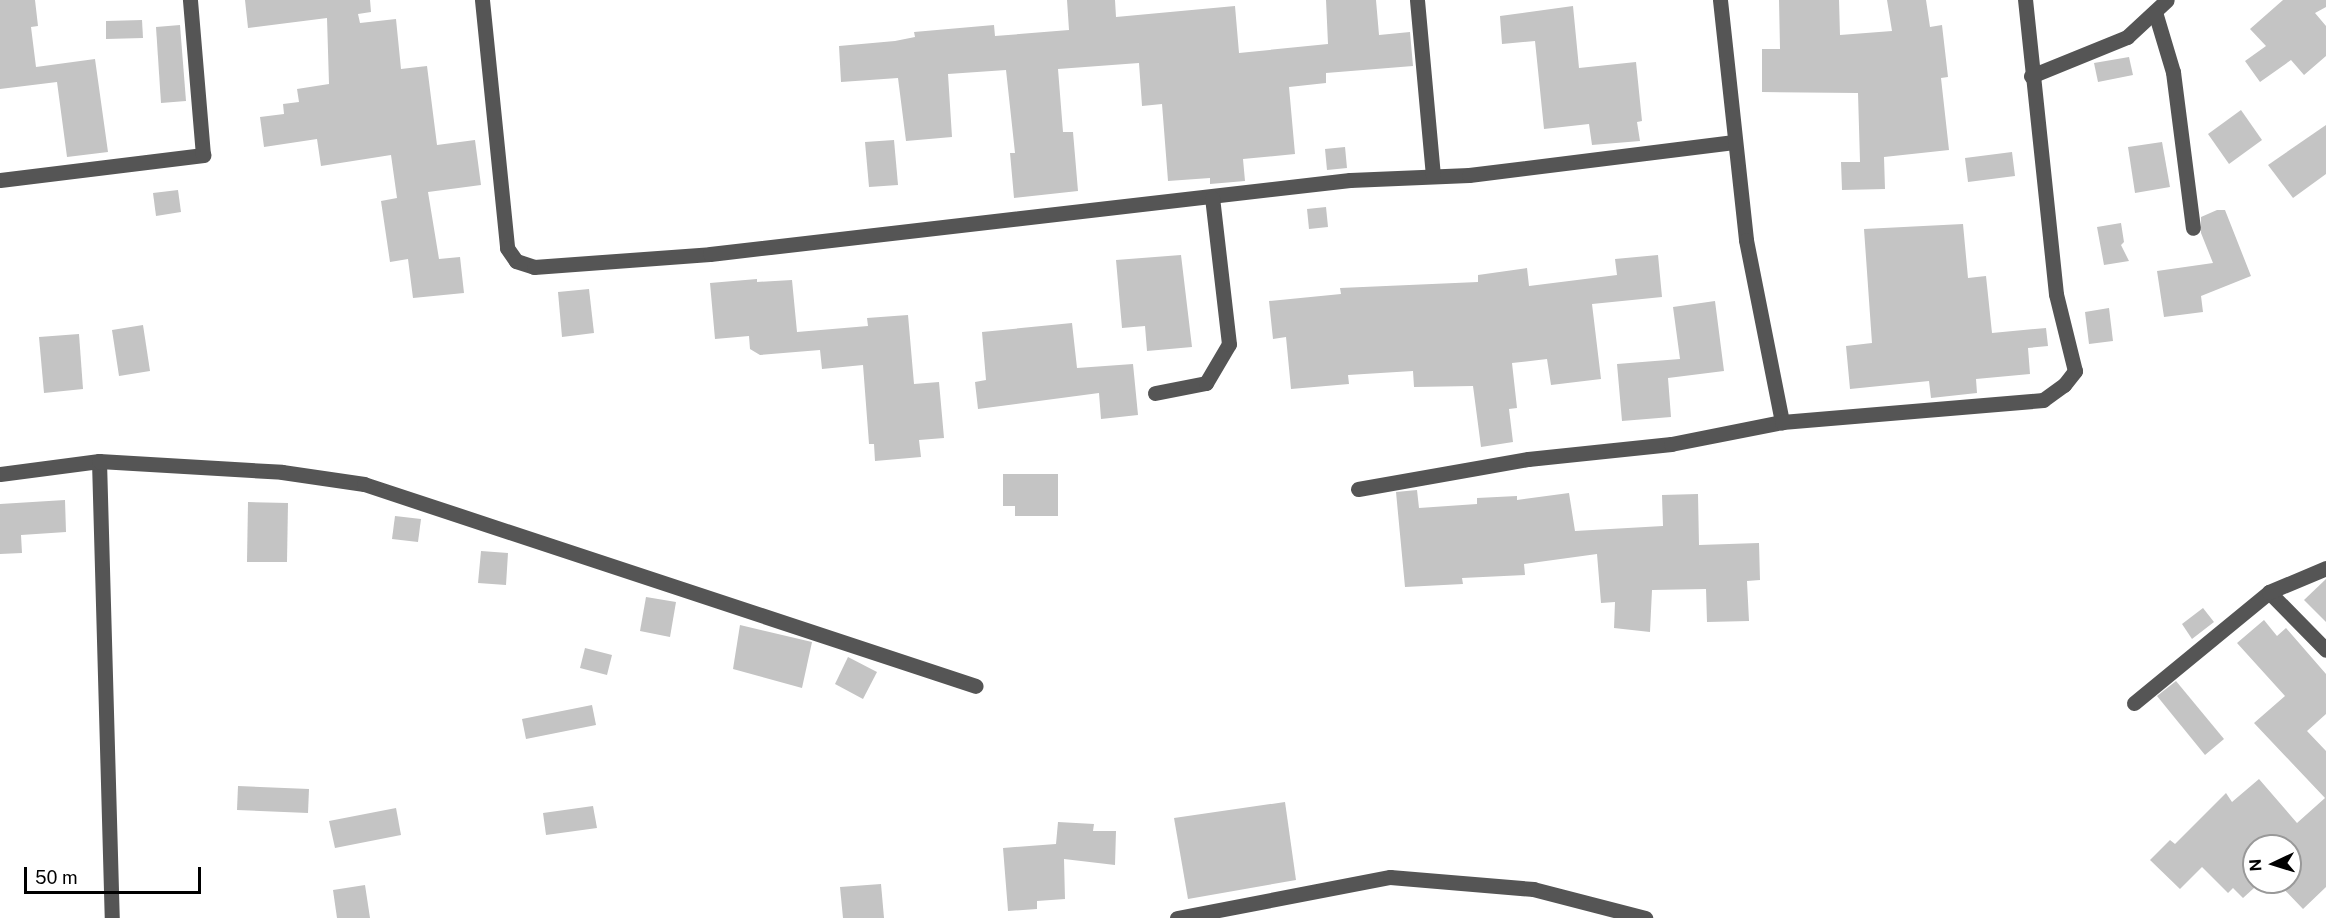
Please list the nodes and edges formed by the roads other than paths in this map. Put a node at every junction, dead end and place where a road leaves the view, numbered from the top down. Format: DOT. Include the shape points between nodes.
graph roads {
  1 [pos="190,0"];
  2 [pos="482,0"];
  3 [pos="1417,0"];
  4 [pos="1720,0"];
  5 [pos="2025,0"];
  6 [pos="2167,0"];
  7 [pos="2155,12"];
  8 [pos="2031,76"];
  9 [pos="1734,142"];
  10 [pos="1433,174"];
  11 [pos="0,180"];
  12 [pos="1212,198"];
  13 [pos="2193,228"];
  14 [pos="1155,393"];
  15 [pos="1782,422"];
  16 [pos="99,461"];
  17 [pos="0,474"];
  18 [pos="1358,489"];
  19 [pos="2326,568"];
  20 [pos="2269,592"];
  21 [pos="2326,650"];
  22 [pos="976,686"];
  23 [pos="2134,703"];
  24 [pos="112,918"];
  25 [pos="1177,918"];
  26 [pos="1645,918"];
  1 -- 11 [label="street" via="203,155"];
  2 -- 12 [label="street" via="507,248 516,261 534,267 710,254"];
  3 -- 10 [label="street"];
  4 -- 9 [label="street"];
  5 -- 8 [label="street"];
  6 -- 7 [label="street"];
  7 -- 8 [label="street" via="2127,37"];
  7 -- 13 [label="street" via="2173,72"];
  8 -- 15 [label="street" via="2056,294 2076,370 2064,385 2043,400"];
  9 -- 10 [label="street" via="1469,175"];
  9 -- 15 [label="street" via="1746,240"];
  10 -- 12 [label="street"];
  12 -- 14 [label="street" via="1229,344 1206,383"];
  15 -- 18 [label="street" via="1671,444 1528,459"];
  16 -- 17 [label="street"];
  16 -- 22 [label="street" via="282,472 364,484"];
  16 -- 24 [label="street"];
  19 -- 20 [label="street"];
  20 -- 21 [label="street"];
  20 -- 23 [label="street"];
  25 -- 26 [label="street" via="1390,877 1533,889"];
}
